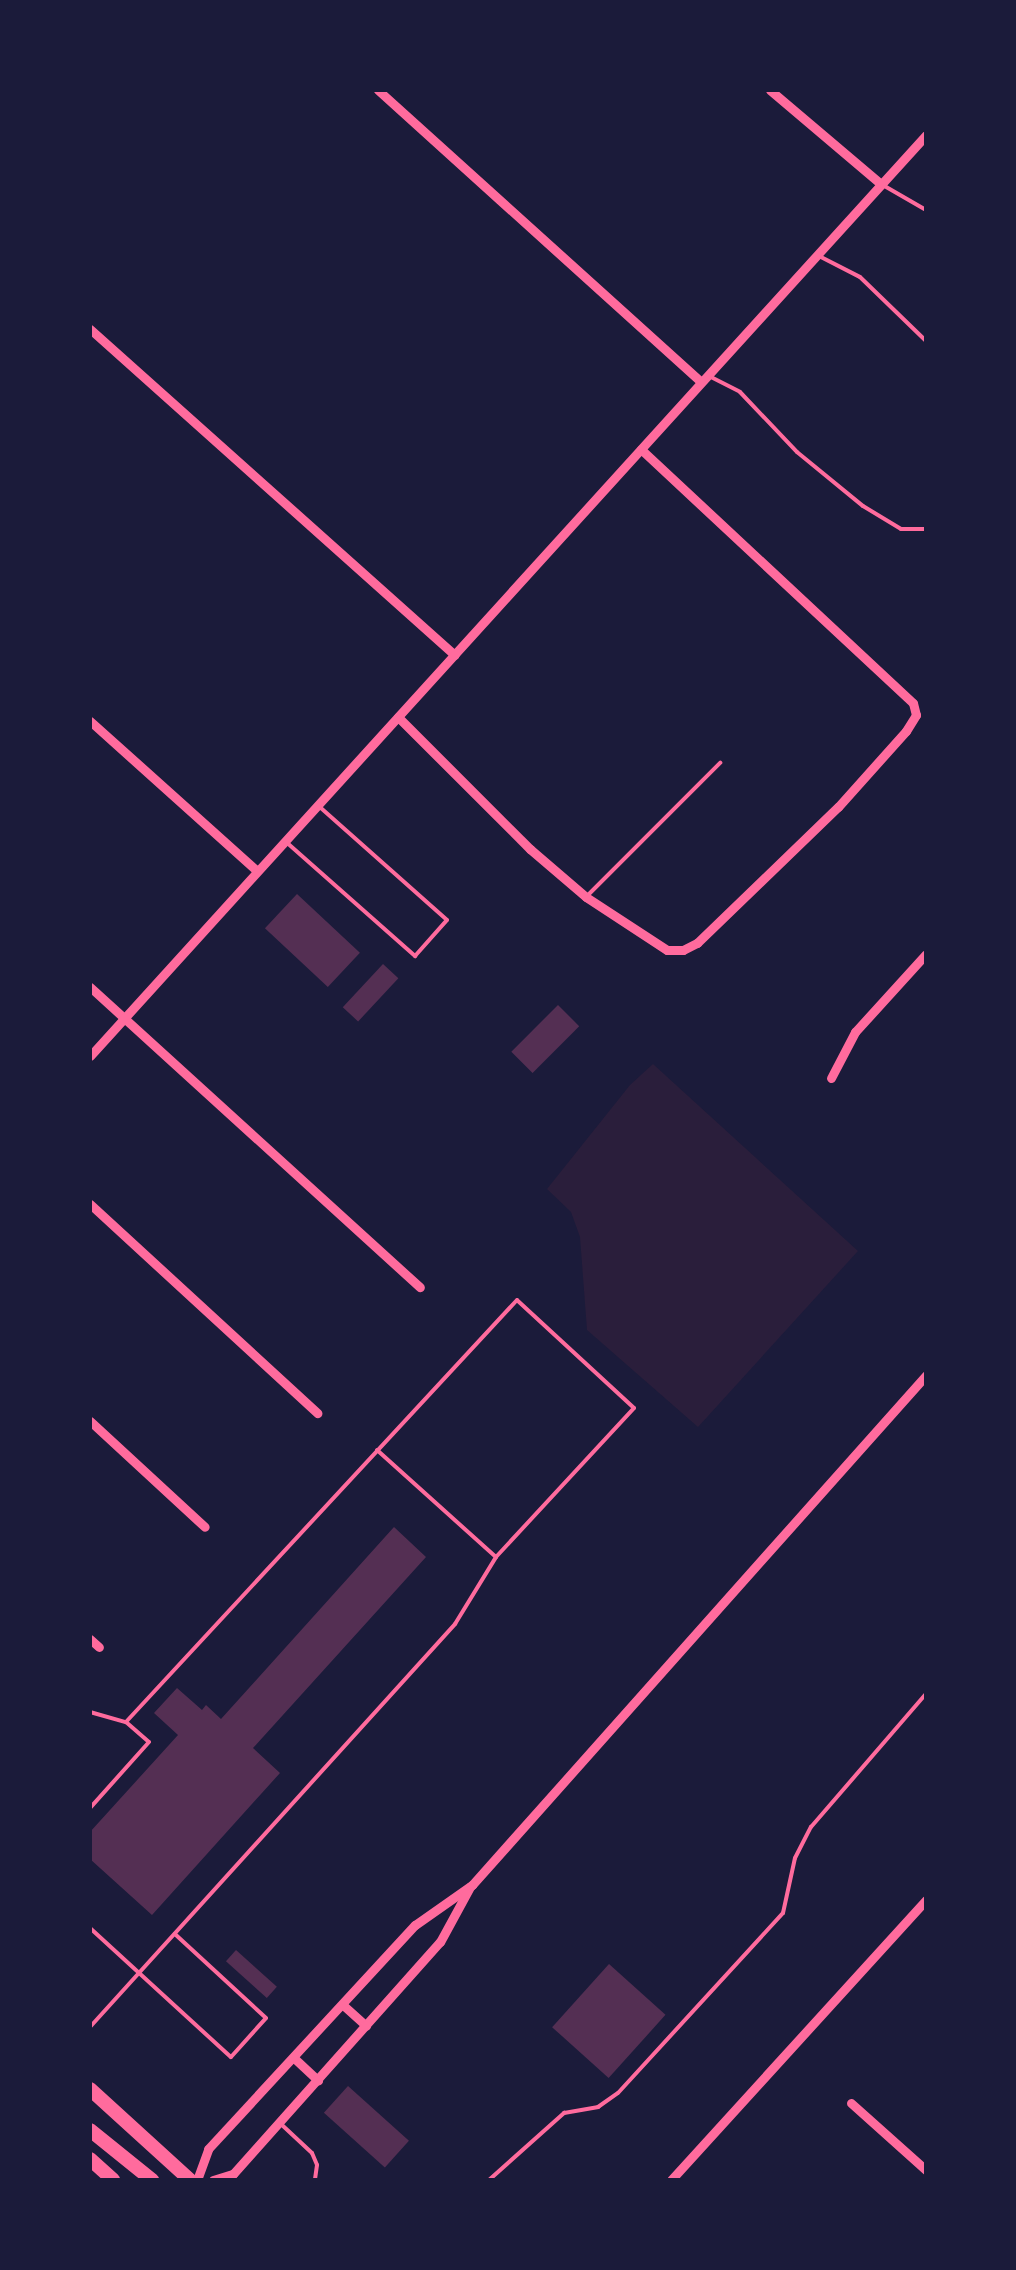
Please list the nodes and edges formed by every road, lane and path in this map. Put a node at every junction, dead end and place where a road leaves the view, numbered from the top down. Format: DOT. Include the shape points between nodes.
graph roads {
  1 [pos="378,90"];
  2 [pos="770,90"];
  3 [pos="926,136"];
  4 [pos="881,184"];
  5 [pos="926,210"];
  6 [pos="817,255"];
  7 [pos="90,329"];
  8 [pos="926,341"];
  9 [pos="704,379"];
  10 [pos="640,449"];
  11 [pos="926,529"];
  12 [pos="454,655"];
  13 [pos="398,717"];
  14 [pos="90,722"];
  15 [pos="720,763"];
  16 [pos="318,805"];
  17 [pos="285,840"];
  18 [pos="257,871"];
  19 [pos="586,897"];
  20 [pos="926,954"];
  21 [pos="90,988"];
  22 [pos="124,1018"];
  23 [pos="90,1056"];
  24 [pos="831,1078"];
  25 [pos="90,1204"];
  26 [pos="420,1287"];
  27 [pos="926,1375"];
  28 [pos="317,1413"];
  29 [pos="90,1421"];
  30 [pos="377,1450"];
  31 [pos="206,1527"];
  32 [pos="496,1557"];
  33 [pos="90,1638"];
  34 [pos="99,1646"];
  35 [pos="926,1694"];
  36 [pos="91,1714"];
  37 [pos="126,1722"];
  38 [pos="90,1808"];
  39 [pos="472,1885"];
  40 [pos="926,1900"];
  41 [pos="90,1928"];
  42 [pos="174,1934"];
  43 [pos="140,1973"];
  44 [pos="343,2005"];
  45 [pos="366,2026"];
  46 [pos="90,2028"];
  47 [pos="294,2058"];
  48 [pos="318,2080"];
  49 [pos="90,2088"];
  50 [pos="851,2103"];
  51 [pos="280,2122"];
  52 [pos="90,2130"];
  53 [pos="90,2159"];
  54 [pos="926,2170"];
  55 [pos="113,2180"];
  56 [pos="152,2180"];
  57 [pos="194,2180"];
  58 [pos="213,2180"];
  59 [pos="315,2180"];
  60 [pos="489,2180"];
  61 [pos="671,2180"];
  1 -- 9 [label="street"];
  2 -- 4 [label="street"];
  3 -- 4 [label="street"];
  4 -- 5 [label="lane"];
  4 -- 6 [label="street"];
  6 -- 8 [label="lane" via="860,277"];
  6 -- 9 [label="street"];
  7 -- 12 [label="street"];
  9 -- 10 [label="street"];
  9 -- 11 [label="lane" via="740,392 797,452 863,506 901,529"];
  10 -- 12 [label="street"];
  10 -- 19 [label="street" via="913,703 916,715 785,862 683,950 667,950"];
  12 -- 13 [label="street"];
  13 -- 16 [label="street"];
  13 -- 19 [label="street"];
  14 -- 18 [label="street"];
  15 -- 19 [label="lane"];
  16 -- 17 [label="street"];
  16 -- 17 [label="lane" via="447,920 415,956"];
  17 -- 18 [label="street"];
  18 -- 22 [label="street"];
  20 -- 24 [label="street" via="855,1032"];
  21 -- 22 [label="street"];
  22 -- 23 [label="street"];
  22 -- 26 [label="street"];
  25 -- 28 [label="street"];
  27 -- 39 [label="street"];
  29 -- 31 [label="street"];
  30 -- 32 [label="lane"];
  30 -- 32 [label="lane" via="517,1300 634,1408"];
  30 -- 37 [label="lane"];
  32 -- 42 [label="lane" via="456,1624"];
  33 -- 34 [label="street"];
  35 -- 60 [label="lane" via="811,1827 795,1858 783,1914 618,2093 598,2108 564,2113"];
  36 -- 37 [label="lane"];
  37 -- 38 [label="lane" via="149,1742"];
  39 -- 44 [label="street" via="415,1925"];
  39 -- 45 [label="street" via="440,1942"];
  40 -- 61 [label="street"];
  41 -- 43 [label="lane"];
  42 -- 43 [label="lane"];
  42 -- 43 [label="lane" via="266,2018 231,2057"];
  43 -- 46 [label="lane"];
  44 -- 45 [label="street"];
  44 -- 47 [label="street"];
  45 -- 48 [label="street"];
  47 -- 48 [label="street"];
  47 -- 57 [label="street" via="208,2149"];
  48 -- 51 [label="street"];
  49 -- 57 [label="highway"];
  50 -- 54 [label="street"];
  51 -- 58 [label="street" via="234,2174"];
  51 -- 59 [label="lane" via="312,2154"];
  52 -- 56 [label="highway"];
  53 -- 55 [label="highway"];
}
